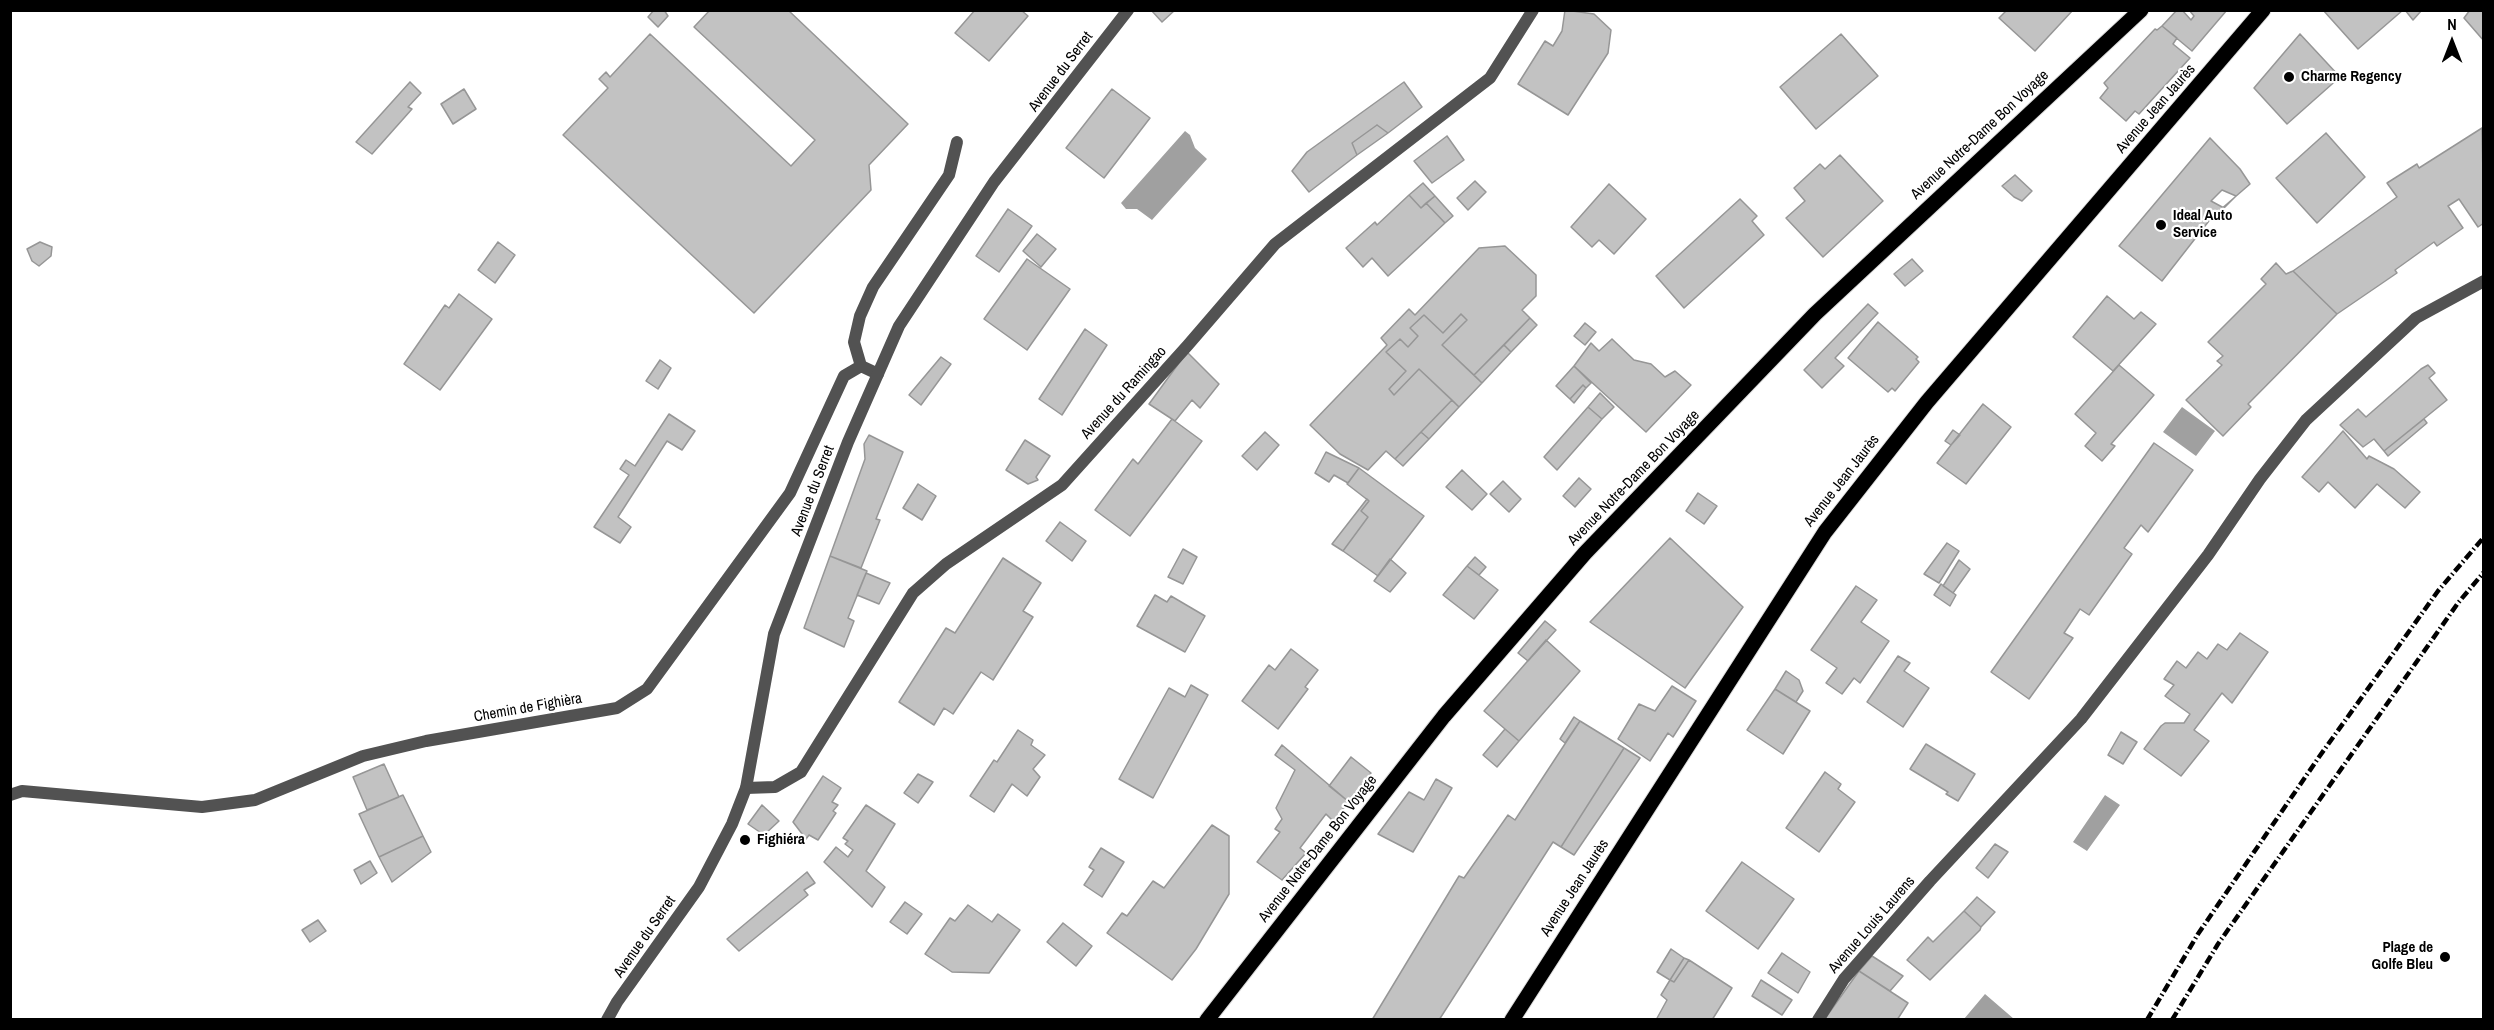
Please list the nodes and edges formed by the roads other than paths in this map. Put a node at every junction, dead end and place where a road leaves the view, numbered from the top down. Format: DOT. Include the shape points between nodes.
graph roads {
  1 [pos="1128,10"];
  2 [pos="1533,10"];
  3 [pos="2141,10"];
  4 [pos="2263,10"];
  5 [pos="957,141"];
  6 [pos="2484,281"];
  7 [pos="861,366"];
  8 [pos="878,374"];
  9 [pos="746,788"];
  10 [pos="10,795"];
  11 [pos="607,1020"];
  12 [pos="1207,1020"];
  13 [pos="1512,1020"];
  14 [pos="1818,1020"];
  1 -- 8 [label="street, Avenue du Serret" via="994,182 899,326"];
  2 -- 9 [label="street, Avenue du Ramingao" via="1490,78 1275,244 1062,485 946,564 913,593 801,772 775,787"];
  3 -- 12 [label="main road, Avenue Notre-Dame Bon Voyage" via="1815,314 1586,553 1444,716"];
  4 -- 13 [label="main road, Avenue Jean Jaurès" via="1927,402 1825,532"];
  5 -- 7 [label="street" via="949,174 873,287 860,316 854,342"];
  6 -- 14 [label="street, Avenue Louis Laurens" via="2416,318 2306,420 2081,719 1844,979"];
  7 -- 8 [label="street"];
  7 -- 10 [label="street, Chemin de Fighièra" via="843,376 790,493 647,689 617,708 363,756 255,800 202,807 22,791"];
  8 -- 9 [label="street, Avenue du Serret" via="774,634"];
  9 -- 11 [label="street, Avenue du Serret" via="699,886"];
}
